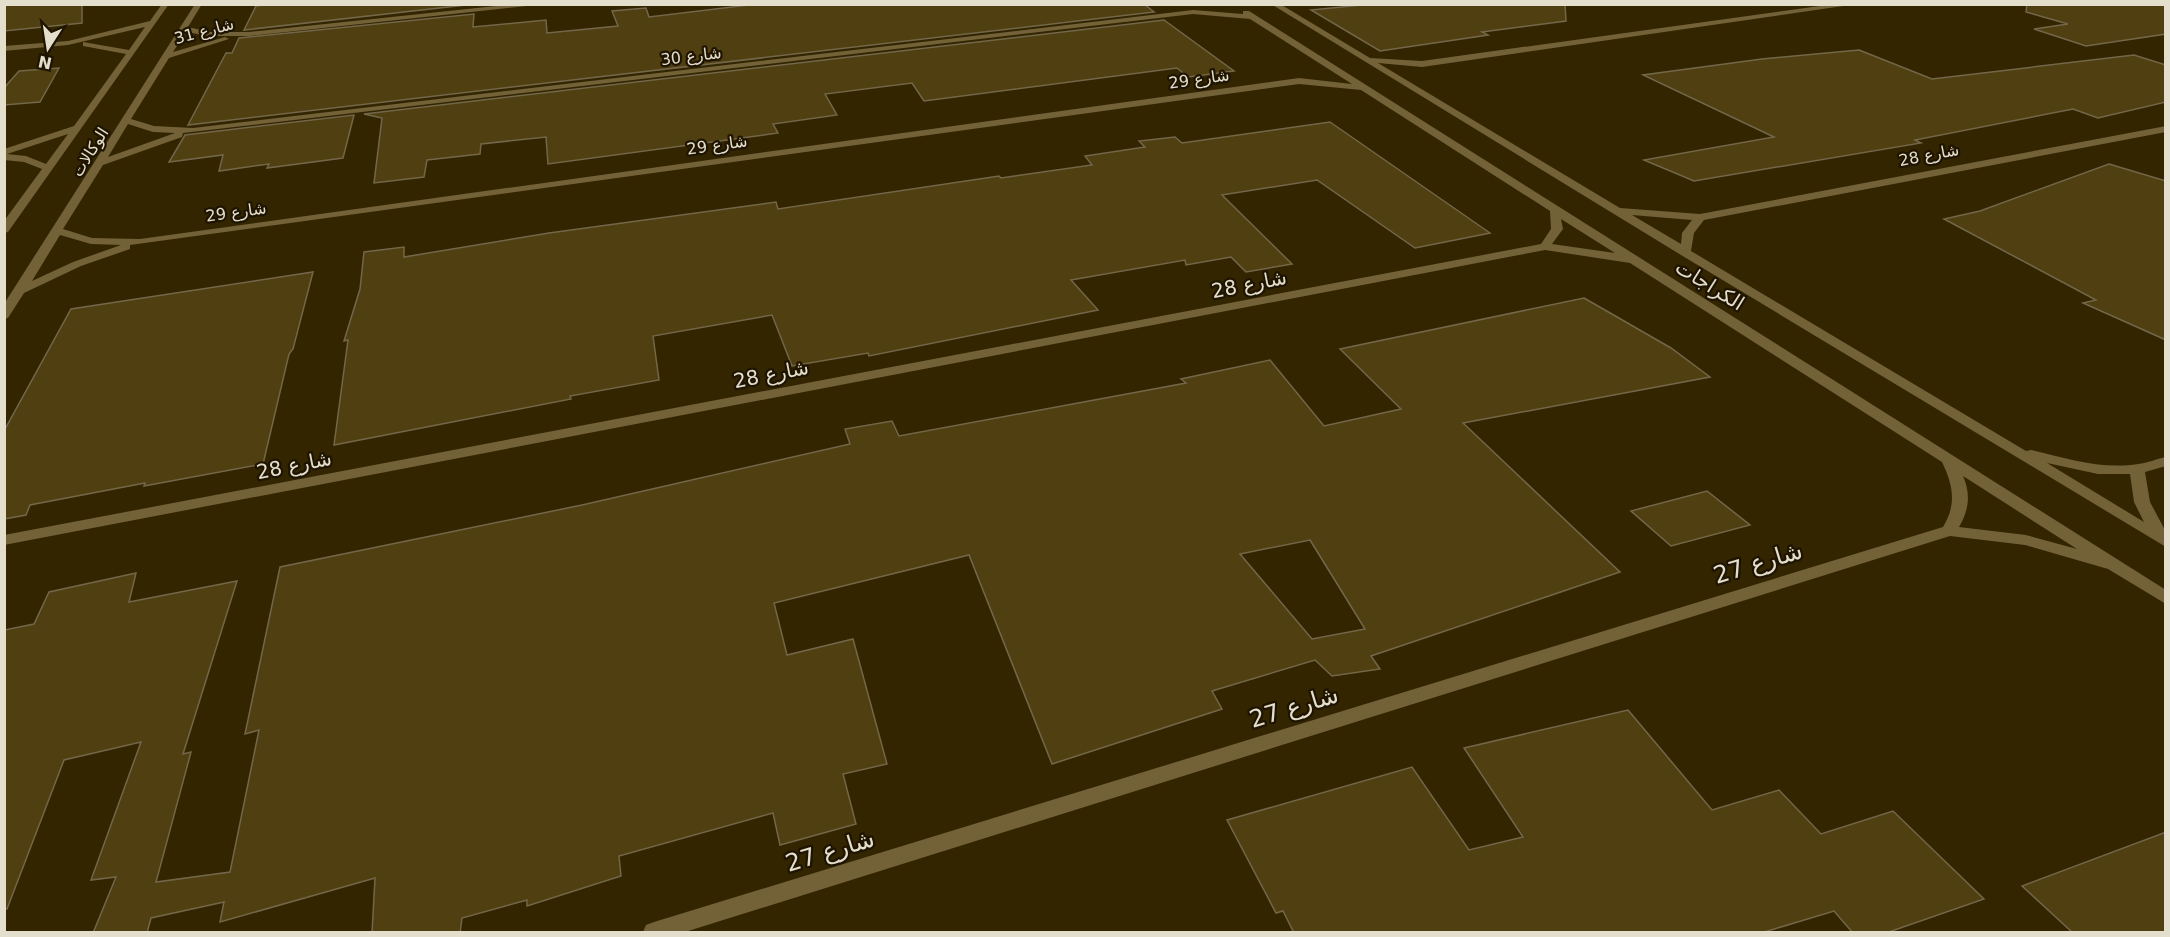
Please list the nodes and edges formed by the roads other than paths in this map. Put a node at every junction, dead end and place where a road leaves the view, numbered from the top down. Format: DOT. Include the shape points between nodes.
graph roads {
  1 [pos="166,4"];
  2 [pos="199,4"];
  3 [pos="542,4"];
  4 [pos="1209,4"];
  5 [pos="1233,4"];
  6 [pos="1854,4"];
  7 [pos="1285,7"];
  8 [pos="1193,12"];
  9 [pos="1253,17"];
  10 [pos="153,23"];
  11 [pos="184,28"];
  12 [pos="249,34"];
  13 [pos="68,43"];
  14 [pos="4,49"];
  15 [pos="131,53"];
  16 [pos="167,56"];
  17 [pos="1363,58"];
  18 [pos="1322,61"];
  19 [pos="1422,64"];
  20 [pos="1299,81"];
  21 [pos="1404,83"];
  22 [pos="1364,88"];
  23 [pos="127,121"];
  24 [pos="77,128"];
  25 [pos="2166,129"];
  26 [pos="193,130"];
  27 [pos="4,152"];
  28 [pos="4,157"];
  29 [pos="100,163"];
  30 [pos="48,168"];
  31 [pos="1555,210"];
  32 [pos="1616,210"];
  33 [pos="1700,217"];
  34 [pos="4,231"];
  35 [pos="58,231"];
  36 [pos="140,242"];
  37 [pos="1545,247"];
  38 [pos="1685,253"];
  39 [pos="1635,260"];
  40 [pos="19,291"];
  41 [pos="4,315"];
  42 [pos="2009,447"];
  43 [pos="1946,458"];
  44 [pos="2166,461"];
  45 [pos="2137,470"];
  46 [pos="1949,531"];
  47 [pos="4,540"];
  48 [pos="2164,541"];
  49 [pos="2111,564"];
  50 [pos="2166,598"];
  51 [pos="654,933"];
  1 -- 10 [label="street, الوكالات"];
  2 -- 11 [label="street, الوكالات"];
  3 -- 12 [label="street, شارع 31"];
  4 -- 8 [label="street, شارع 30"];
  5 -- 9 [label="street, الكراجات"];
  6 -- 19 [label="street"];
  7 -- 17 [label="street, الكراجات"];
  8 -- 9 [label="street, شارع 30"];
  8 -- 26 [label="street, شارع 30"];
  9 -- 18 [label="street, الكراجات"];
  10 -- 13 [label="street, شارع 31"];
  10 -- 15 [label="street, الوكالات"];
  11 -- 12 [label="street, شارع 31" via="210,34"];
  11 -- 16 [label="street, الوكالات"];
  12 -- 16 [label="street, شارع 31"];
  13 -- 14 [label="street, شارع 31"];
  13 -- 15 [label="street, شارع 31"];
  15 -- 24 [label="street, الوكالات"];
  16 -- 23 [label="street, الوكالات"];
  17 -- 19 [label="street"];
  17 -- 21 [label="street, الكراجات"];
  18 -- 20 [label="street"];
  18 -- 22 [label="street, الكراجات"];
  19 -- 21 [label="street"];
  20 -- 22 [label="street, شارع 29"];
  20 -- 36 [label="street, شارع 29"];
  21 -- 32 [label="street, الكراجات"];
  22 -- 31 [label="street, الكراجات"];
  23 -- 26 [label="street, شارع 30" via="153,129"];
  23 -- 29 [label="street, الوكالات"];
  24 -- 27 [label="street"];
  24 -- 30 [label="street, الوكالات"];
  25 -- 33 [label="street, شارع 28"];
  26 -- 29 [label="street, شارع 30"];
  28 -- 30 [label="street" via="26,159"];
  29 -- 35 [label="street, الوكالات"];
  30 -- 34 [label="street, الوكالات"];
  31 -- 37 [label="street" via="1557,229"];
  31 -- 39 [label="street, الكراجات"];
  32 -- 33 [label="street, شارع 28"];
  32 -- 38 [label="street, الكراجات"];
  33 -- 38 [label="street" via="1688,233"];
  35 -- 36 [label="street, شارع 29" via="91,241"];
  35 -- 40 [label="street, الوكالات"];
  36 -- 40 [label="street, شارع 29" via="77,264"];
  37 -- 39 [label="street, شارع 28"];
  37 -- 47 [label="street, شارع 28"];
  38 -- 42 [label="street, الكراجات"];
  39 -- 43 [label="street, الكراجات"];
  40 -- 41 [label="street, الوكالات"];
  42 -- 45 [label="street" via="2075,465"];
  42 -- 48 [label="street, الكراجات"];
  43 -- 46 [label="street" via="1958,478 1962,497 1960,515"];
  43 -- 49 [label="street, الكراجات"];
  44 -- 45 [label="street"];
  45 -- 48 [label="street" via="2142,502"];
  46 -- 49 [label="street, شارع 27" via="2026,540"];
  46 -- 51 [label="street, شارع 27"];
  49 -- 50 [label="street, الكراجات"];
}
